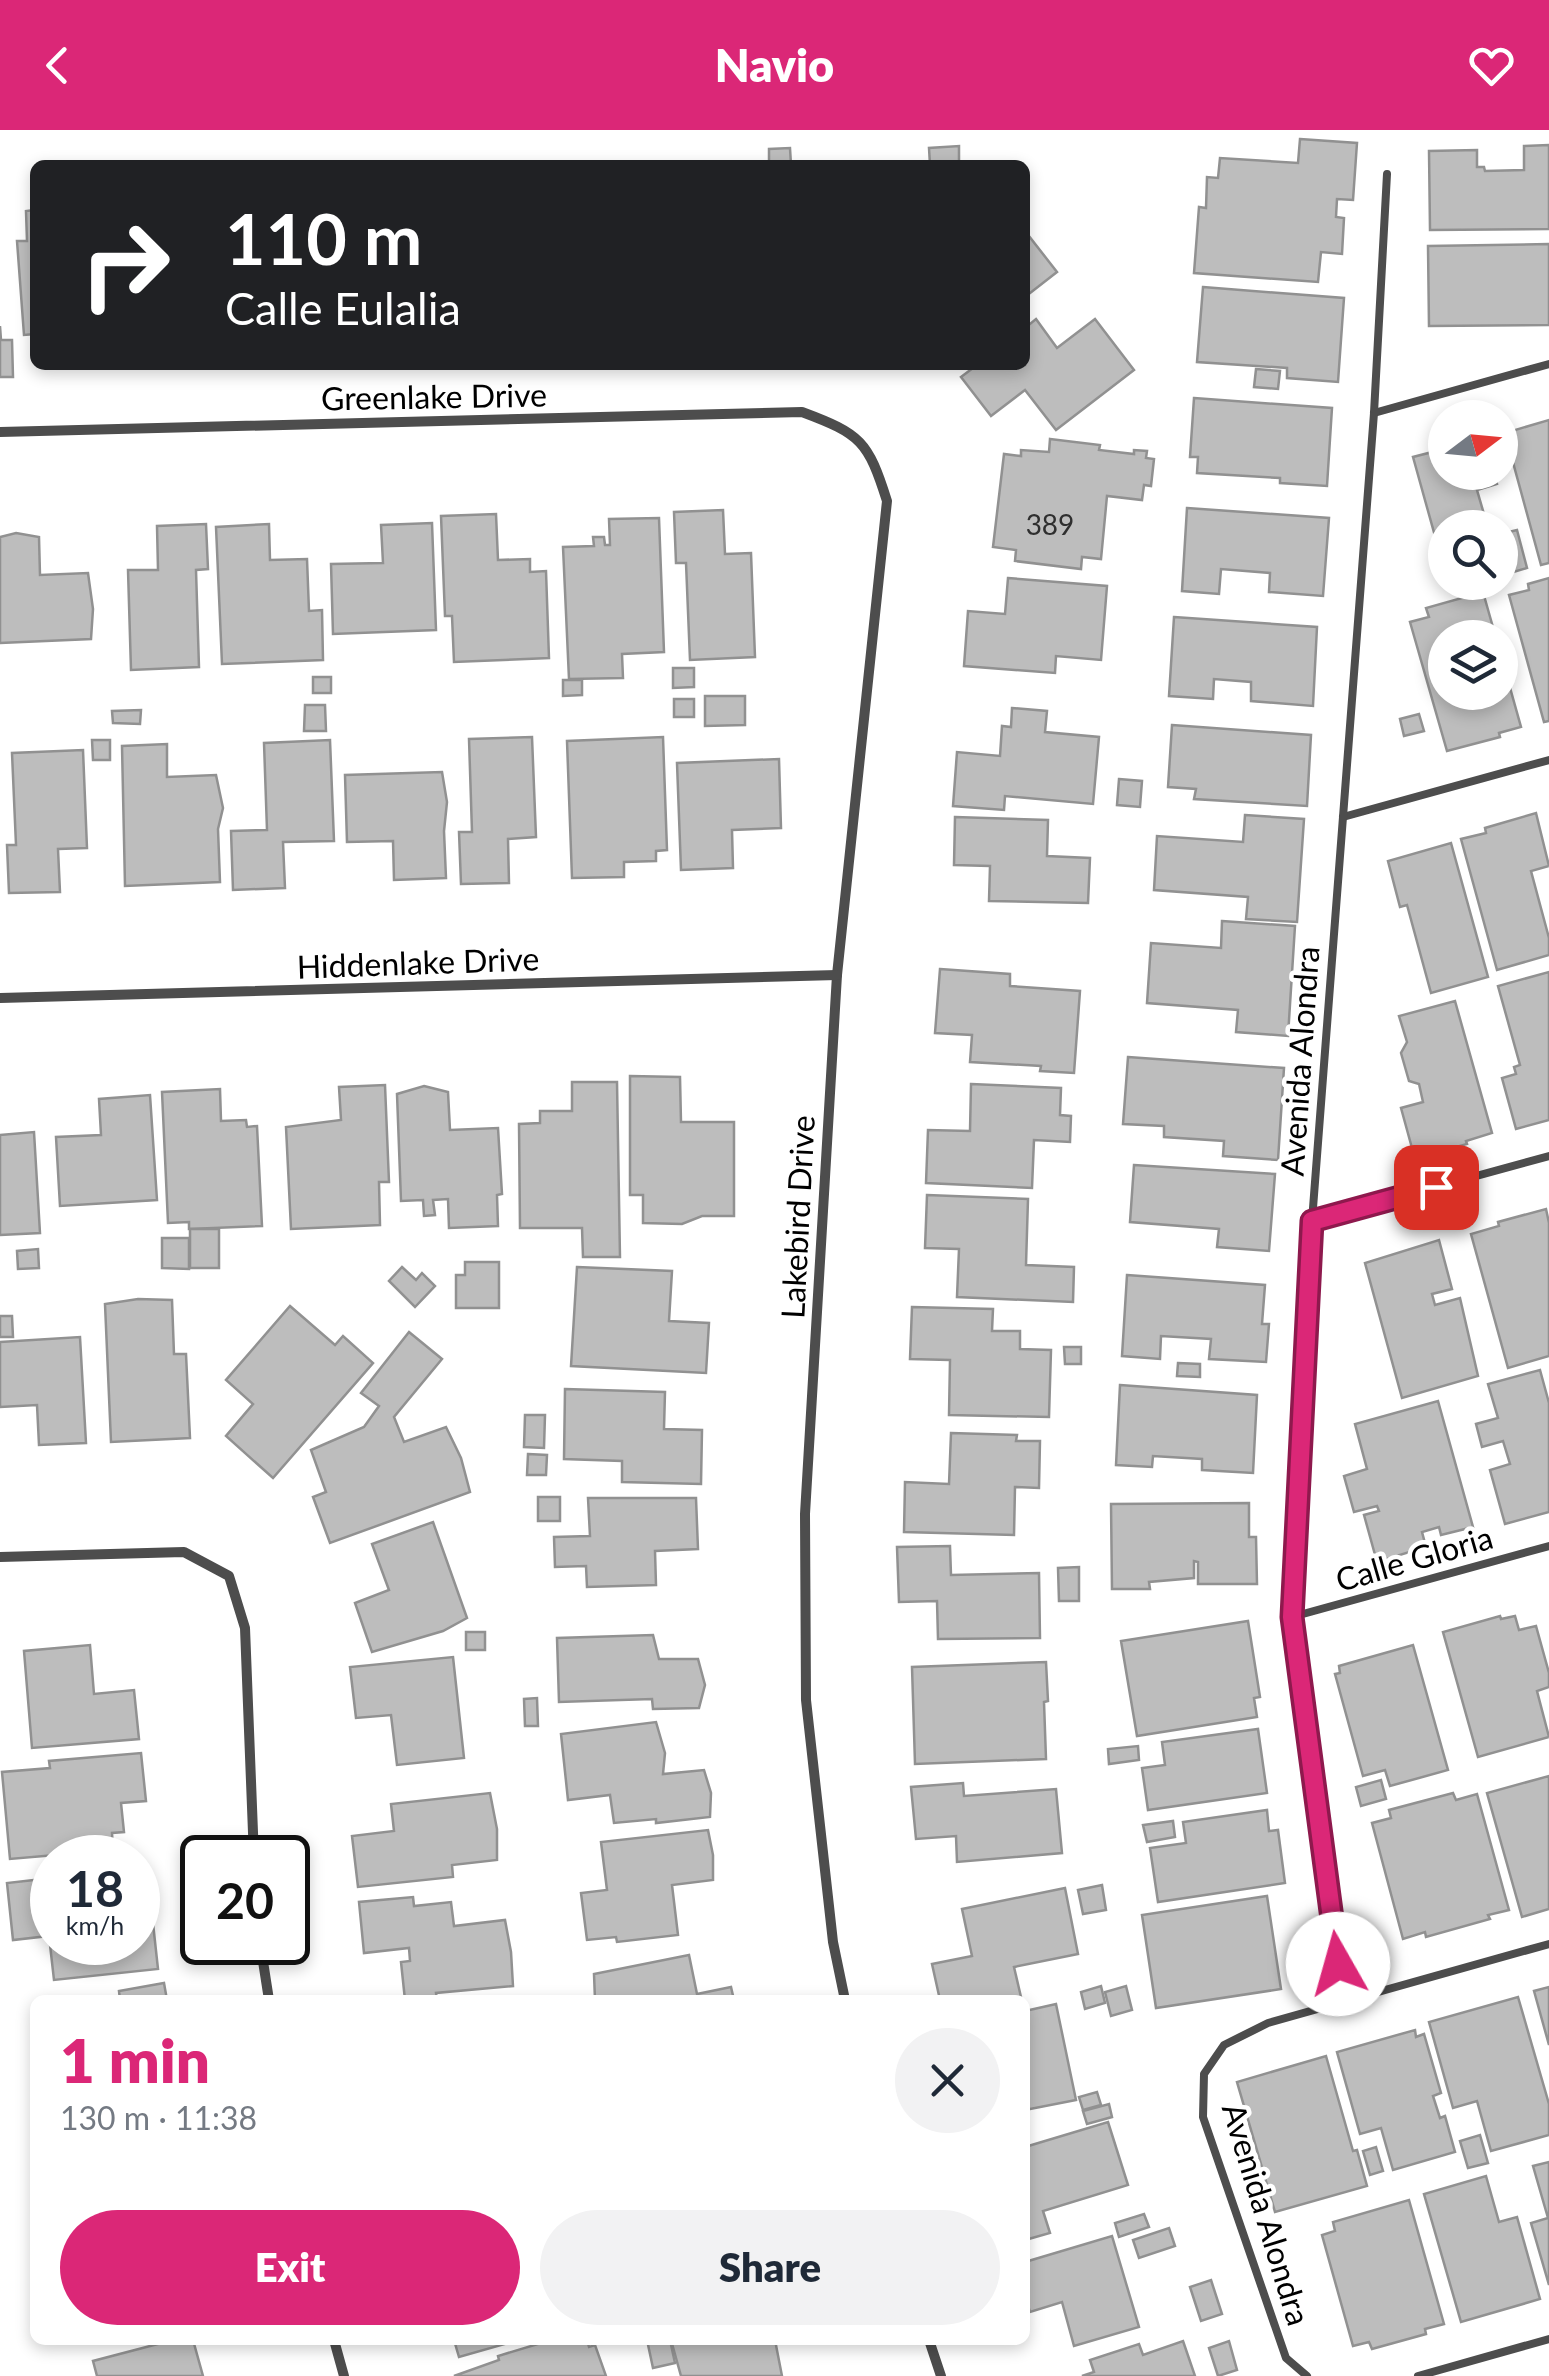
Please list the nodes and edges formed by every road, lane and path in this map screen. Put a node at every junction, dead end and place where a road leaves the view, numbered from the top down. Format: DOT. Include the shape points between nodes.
graph roads {
  1 [pos="1387,174"];
  2 [pos="1549,364"];
  3 [pos="1374,412"];
  4 [pos="0,432"];
  5 [pos="861,442"];
  6 [pos="1549,760"];
  7 [pos="1343,817"];
  8 [pos="837,975"];
  9 [pos="0,998"];
  10 [pos="1549,1156"];
  11 [pos="1312,1221"];
  12 [pos="1549,1546"];
  13 [pos="0,1557"];
  14 [pos="1292,1617"];
  15 [pos="253,1835"];
  16 [pos="1549,1944"];
  17 [pos="264,1965"];
  18 [pos="268,1995"];
  19 [pos="844,1995"];
  20 [pos="1344,2002"];
  21 [pos="1549,2340"];
  22 [pos="335,2345"];
  23 [pos="932,2345"];
  24 [pos="1440,2373"];
  25 [pos="344,2376"];
  26 [pos="941,2376"];
  27 [pos="1306,2376"];
  28 [pos="1418,2376"];
  1 -- 3 [label="lane, Avenida Alondra"];
  2 -- 3 [label="lane"];
  3 -- 7 [label="lane, Avenida Alondra"];
  4 -- 5 [label="street, Greenlake Drive" via="802,412 843,427"];
  5 -- 8 [label="street, Lakebird Drive" via="874,459 886,502"];
  6 -- 7 [label="lane"];
  7 -- 11 [label="lane, Avenida Alondra"];
  8 -- 9 [label="street, Hiddenlake Drive"];
  8 -- 19 [label="street, Lakebird Drive" via="805,1514 806,1700"];
  10 -- 11 [label="lane"];
  11 -- 14 [label="lane, Avenida Alondra"];
  12 -- 14 [label="lane, Calle Gloria"];
  13 -- 15 [label="street" via="184,1552 229,1576 246,1628"];
  14 -- 20 [label="lane, Avenida Alondra"];
  16 -- 20 [label="lane"];
  17 -- 18 [label="street"];
  20 -- 27 [label="lane, Avenida Alondra" via="1268,2023 1224,2045 1204,2074 1203,2117 1286,2358"];
  21 -- 24 [label="lane"];
  22 -- 25 [label="street"];
  23 -- 26 [label="street"];
  24 -- 28 [label="lane"];
}
